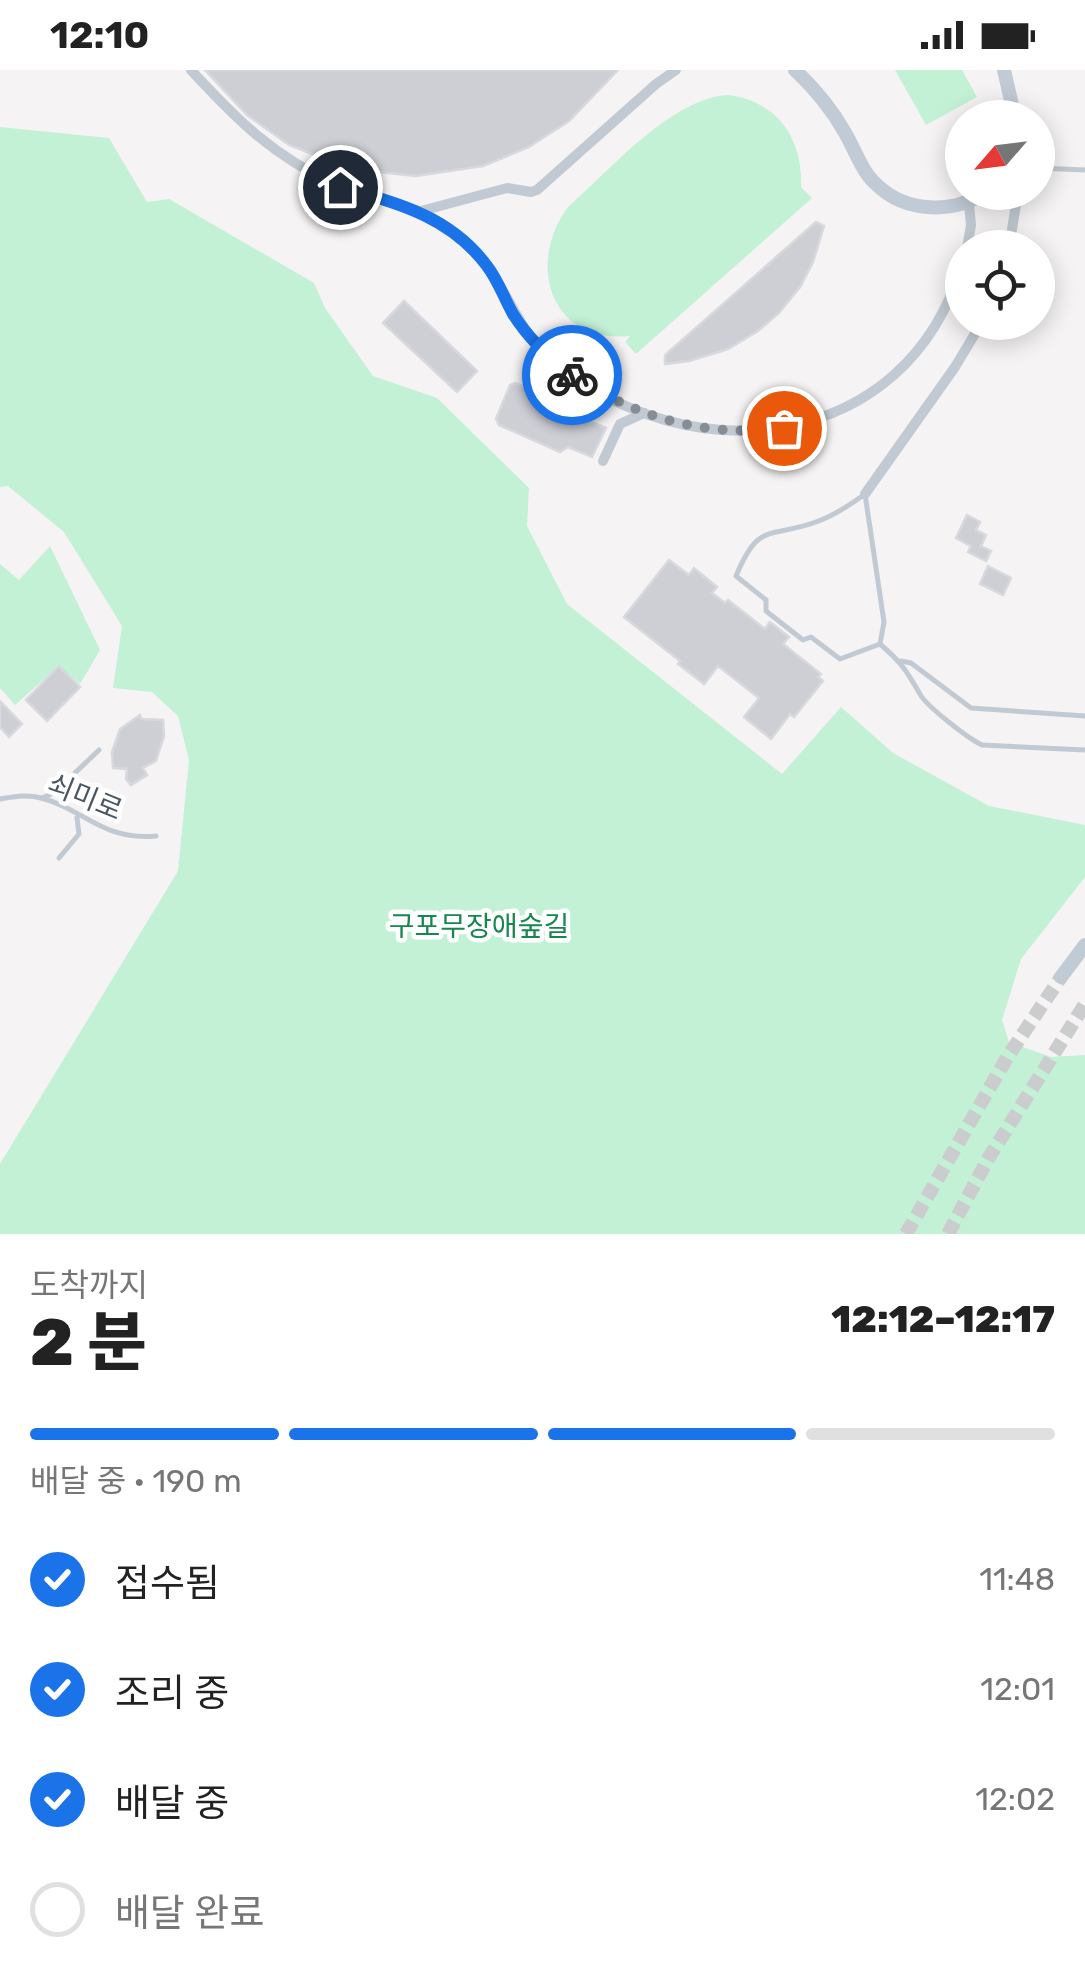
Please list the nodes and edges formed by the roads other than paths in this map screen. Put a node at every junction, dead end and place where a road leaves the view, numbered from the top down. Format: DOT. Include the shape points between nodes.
graph roads {
  1 [pos="190,70"];
  2 [pos="676,70"];
  3 [pos="795,70"];
  4 [pos="1004,70"];
  5 [pos="1012,100"];
  6 [pos="1055,169"];
  7 [pos="1085,170"];
  8 [pos="945,208"];
  9 [pos="421,211"];
  10 [pos="945,306"];
  11 [pos="971,340"];
  12 [pos="644,413"];
  13 [pos="604,461"];
  14 [pos="865,494"];
  15 [pos="880,644"];
  16 [pos="898,661"];
  17 [pos="1085,716"];
  18 [pos="98,750"];
  19 [pos="1085,750"];
  20 [pos="42,798"];
  21 [pos="0,799"];
  22 [pos="76,815"];
  23 [pos="156,836"];
  24 [pos="58,858"];
  25 [pos="1085,945"];
  26 [pos="1061,977"];
  1 -- 9 [label="street" via="240,123 286,158 340,187"];
  2 -- 9 [label="street" via="537,190 508,188"];
  3 -- 8 [label="street" via="828,105 875,184 911,204"];
  4 -- 5 [label="street"];
  6 -- 7 [label="lane"];
  9 -- 12 [label="street" via="487,266 516,318 548,356 592,388"];
  10 -- 12 [label="street" via="922,345 842,410 758,431 702,430"];
  11 -- 14 [label="street"];
  12 -- 13 [label="street" via="620,424"];
  14 -- 15 [label="lane" via="884,622"];
  14 -- 15 [label="lane" via="818,522 762,536 748,548 736,576 766,600 766,612 840,659"];
  15 -- 16 [label="lane"];
  16 -- 17 [label="lane" via="912,662 971,708"];
  16 -- 19 [label="lane" via="920,696 970,740"];
  18 -- 20 [label="lane"];
  20 -- 21 [label="lane, 쇠미로"];
  20 -- 22 [label="lane, 쇠미로"];
  22 -- 23 [label="lane, 쇠미로" via="126,835"];
  22 -- 24 [label="lane" via="79,834"];
  25 -- 26 [label="street"];
}
